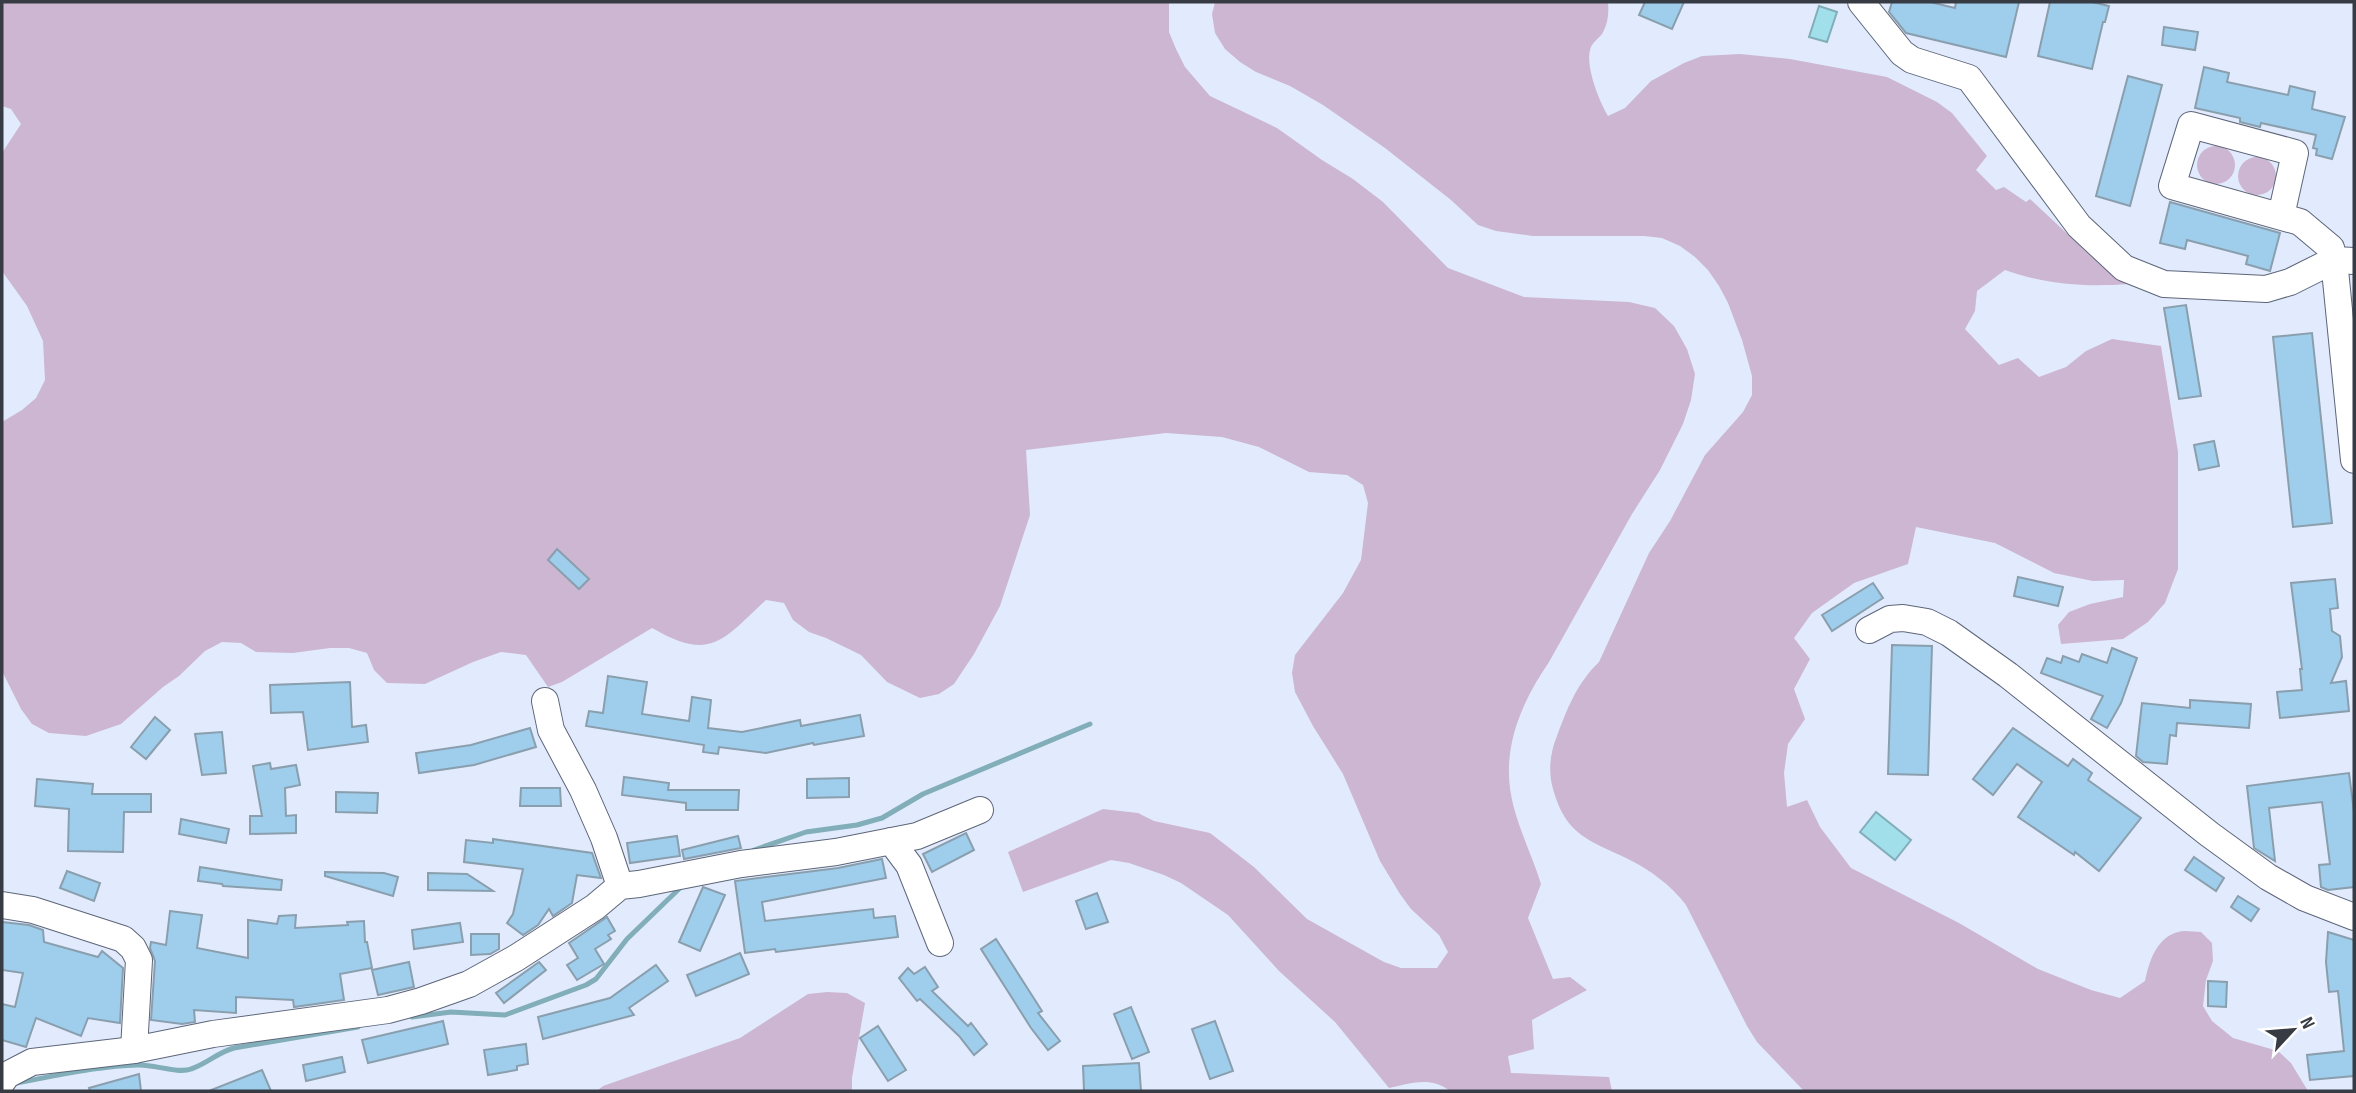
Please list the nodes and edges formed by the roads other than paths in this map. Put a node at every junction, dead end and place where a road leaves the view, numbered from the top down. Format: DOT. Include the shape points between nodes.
graph roads {
  1 [pos="1861,2"];
  2 [pos="2281,216"];
  3 [pos="2344,260"];
  4 [pos="2353,433"];
  5 [pos="2354,460"];
  6 [pos="1869,630"];
  7 [pos="545,701"];
  8 [pos="981,810"];
  9 [pos="891,841"];
  10 [pos="620,886"];
  11 [pos="2,905"];
  12 [pos="2354,917"];
  13 [pos="940,943"];
  14 [pos="134,1050"];
  15 [pos="2,1082"];
  1 -- 3 [label="street" via="1902,53 1969,78 2079,226 2124,268 2165,284 2266,289"];
  2 -- 2 [label="street" via="2295,153 2191,125 2172,186"];
  2 -- 3 [label="street" via="2300,222"];
  3 -- 4 [label="street"];
  4 -- 5 [label="street"];
  6 -- 12 [label="street" via="1903,618 1950,633 2268,877"];
  7 -- 10 [label="street" via="551,730 583,790"];
  8 -- 9 [label="street" via="918,836"];
  9 -- 10 [label="street"];
  9 -- 13 [label="street" via="909,866"];
  10 -- 14 [label="street" via="516,958 469,984 421,1001"];
  11 -- 14 [label="street" via="123,939 133,948 139,960"];
  14 -- 15 [label="street" via="32,1062"];
}
